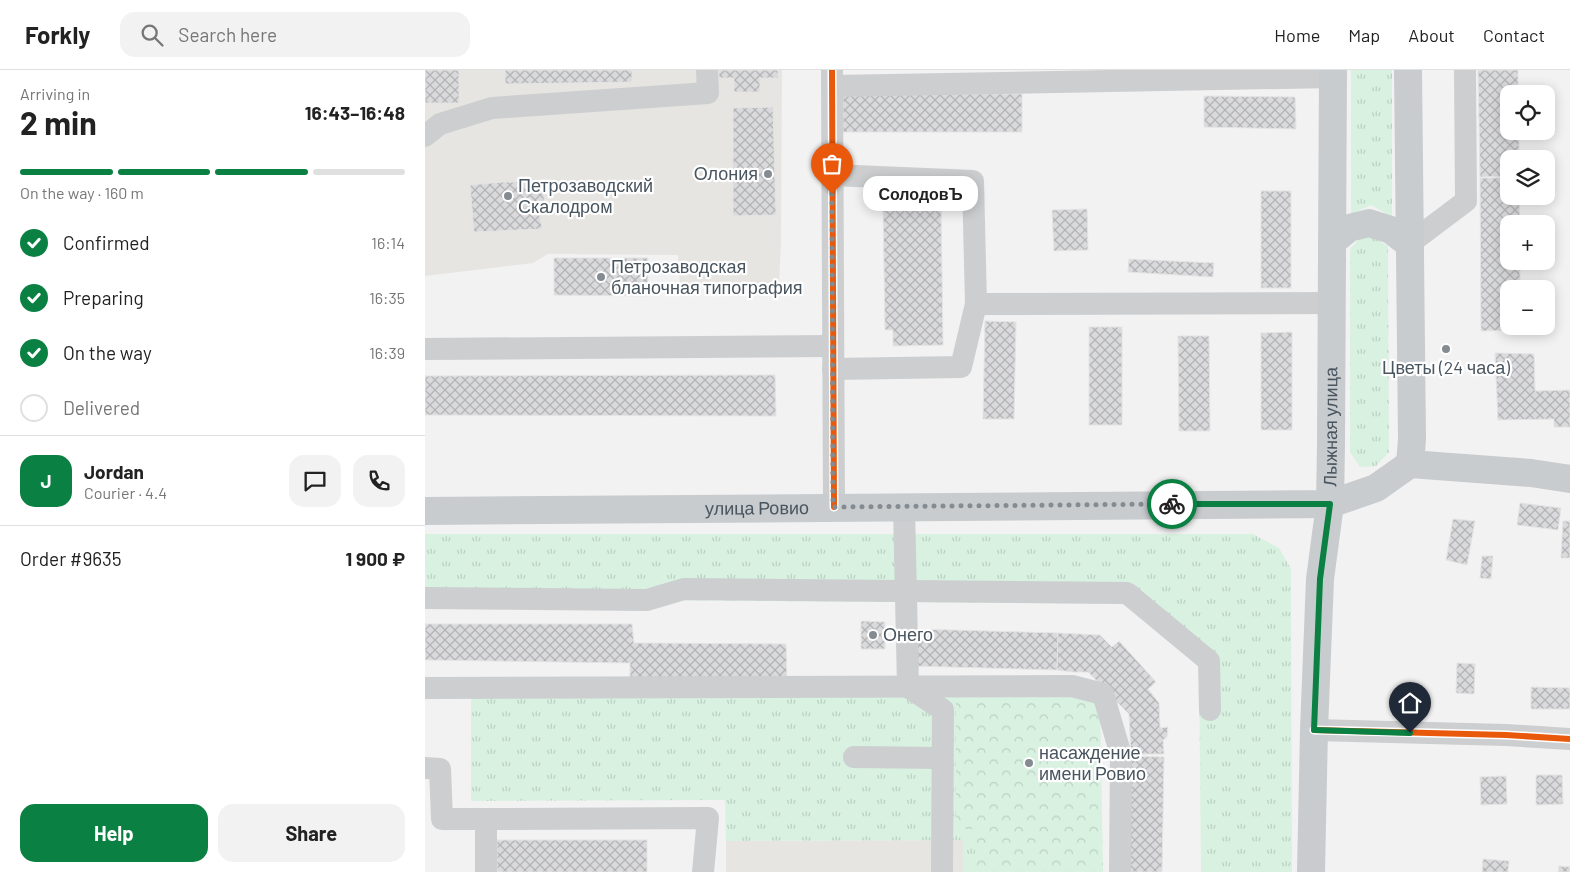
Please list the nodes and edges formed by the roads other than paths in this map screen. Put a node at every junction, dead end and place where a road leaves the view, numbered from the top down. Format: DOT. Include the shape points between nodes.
graph roads {
  1 [pos="707,70"];
  2 [pos="1408,70"];
  3 [pos="1465,70"];
  4 [pos="1332,72"];
  5 [pos="832,78"];
  6 [pos="425,136"];
  7 [pos="832,175"];
  8 [pos="1332,242"];
  9 [pos="1409,244"];
  10 [pos="1332,303"];
  11 [pos="976,304"];
  12 [pos="833,346"];
  13 [pos="425,350"];
  14 [pos="833,369"];
  15 [pos="1410,464"];
  16 [pos="1570,479"];
  17 [pos="1330,504"];
  18 [pos="833,507"];
  19 [pos="904,507"];
  20 [pos="425,510"];
  21 [pos="905,591"];
  22 [pos="425,598"];
  23 [pos="909,687"];
  24 [pos="425,688"];
  25 [pos="1210,710"];
  26 [pos="1314,730"];
  27 [pos="1570,739"];
  28 [pos="855,757"];
  29 [pos="943,758"];
  30 [pos="425,768"];
  31 [pos="486,819"];
  32 [pos="486,872"];
  33 [pos="703,872"];
  34 [pos="942,872"];
  35 [pos="1120,872"];
  36 [pos="1311,872"];
  1 -- 6 [label="street" via="708,93 492,108 441,124"];
  2 -- 9 [label="main road"];
  3 -- 9 [label="street" via="1466,201"];
  4 -- 5 [label="street"];
  4 -- 8 [label="main road, Лыжная улица"];
  5 -- 7 [label="street"];
  7 -- 11 [label="street" via="973,181"];
  7 -- 12 [label="street"];
  8 -- 9 [label="main road" via="1349,228 1369,223 1391,230"];
  8 -- 10 [label="main road, Лыжная улица"];
  9 -- 15 [label="main road"];
  10 -- 11 [label="street"];
  10 -- 17 [label="main road, Лыжная улица"];
  11 -- 14 [label="street" via="961,367"];
  12 -- 13 [label="street"];
  12 -- 14 [label="street"];
  14 -- 18 [label="street"];
  15 -- 16 [label="main road"];
  15 -- 17 [label="main road, улица Ровио" via="1376,488"];
  17 -- 19 [label="main road, улица Ровио"];
  17 -- 26 [label="main road, Лыжная улица" via="1320,579"];
  18 -- 19 [label="main road, улица Ровио"];
  18 -- 20 [label="main road, улица Ровио"];
  19 -- 21 [label="street"];
  21 -- 22 [label="street" via="684,589 647,600"];
  21 -- 23 [label="street"];
  21 -- 25 [label="street" via="1127,593 1209,661"];
  23 -- 24 [label="street"];
  23 -- 29 [label="street" via="943,710"];
  23 -- 35 [label="street" via="1072,686 1103,694 1121,755"];
  26 -- 27 [label="street"];
  26 -- 36 [label="main road, Лыжная улица"];
  28 -- 29 [label="street"];
  29 -- 34 [label="street"];
  30 -- 31 [label="street" via="440,768 442,819"];
  31 -- 32 [label="street"];
  31 -- 33 [label="street" via="708,818"];
}
